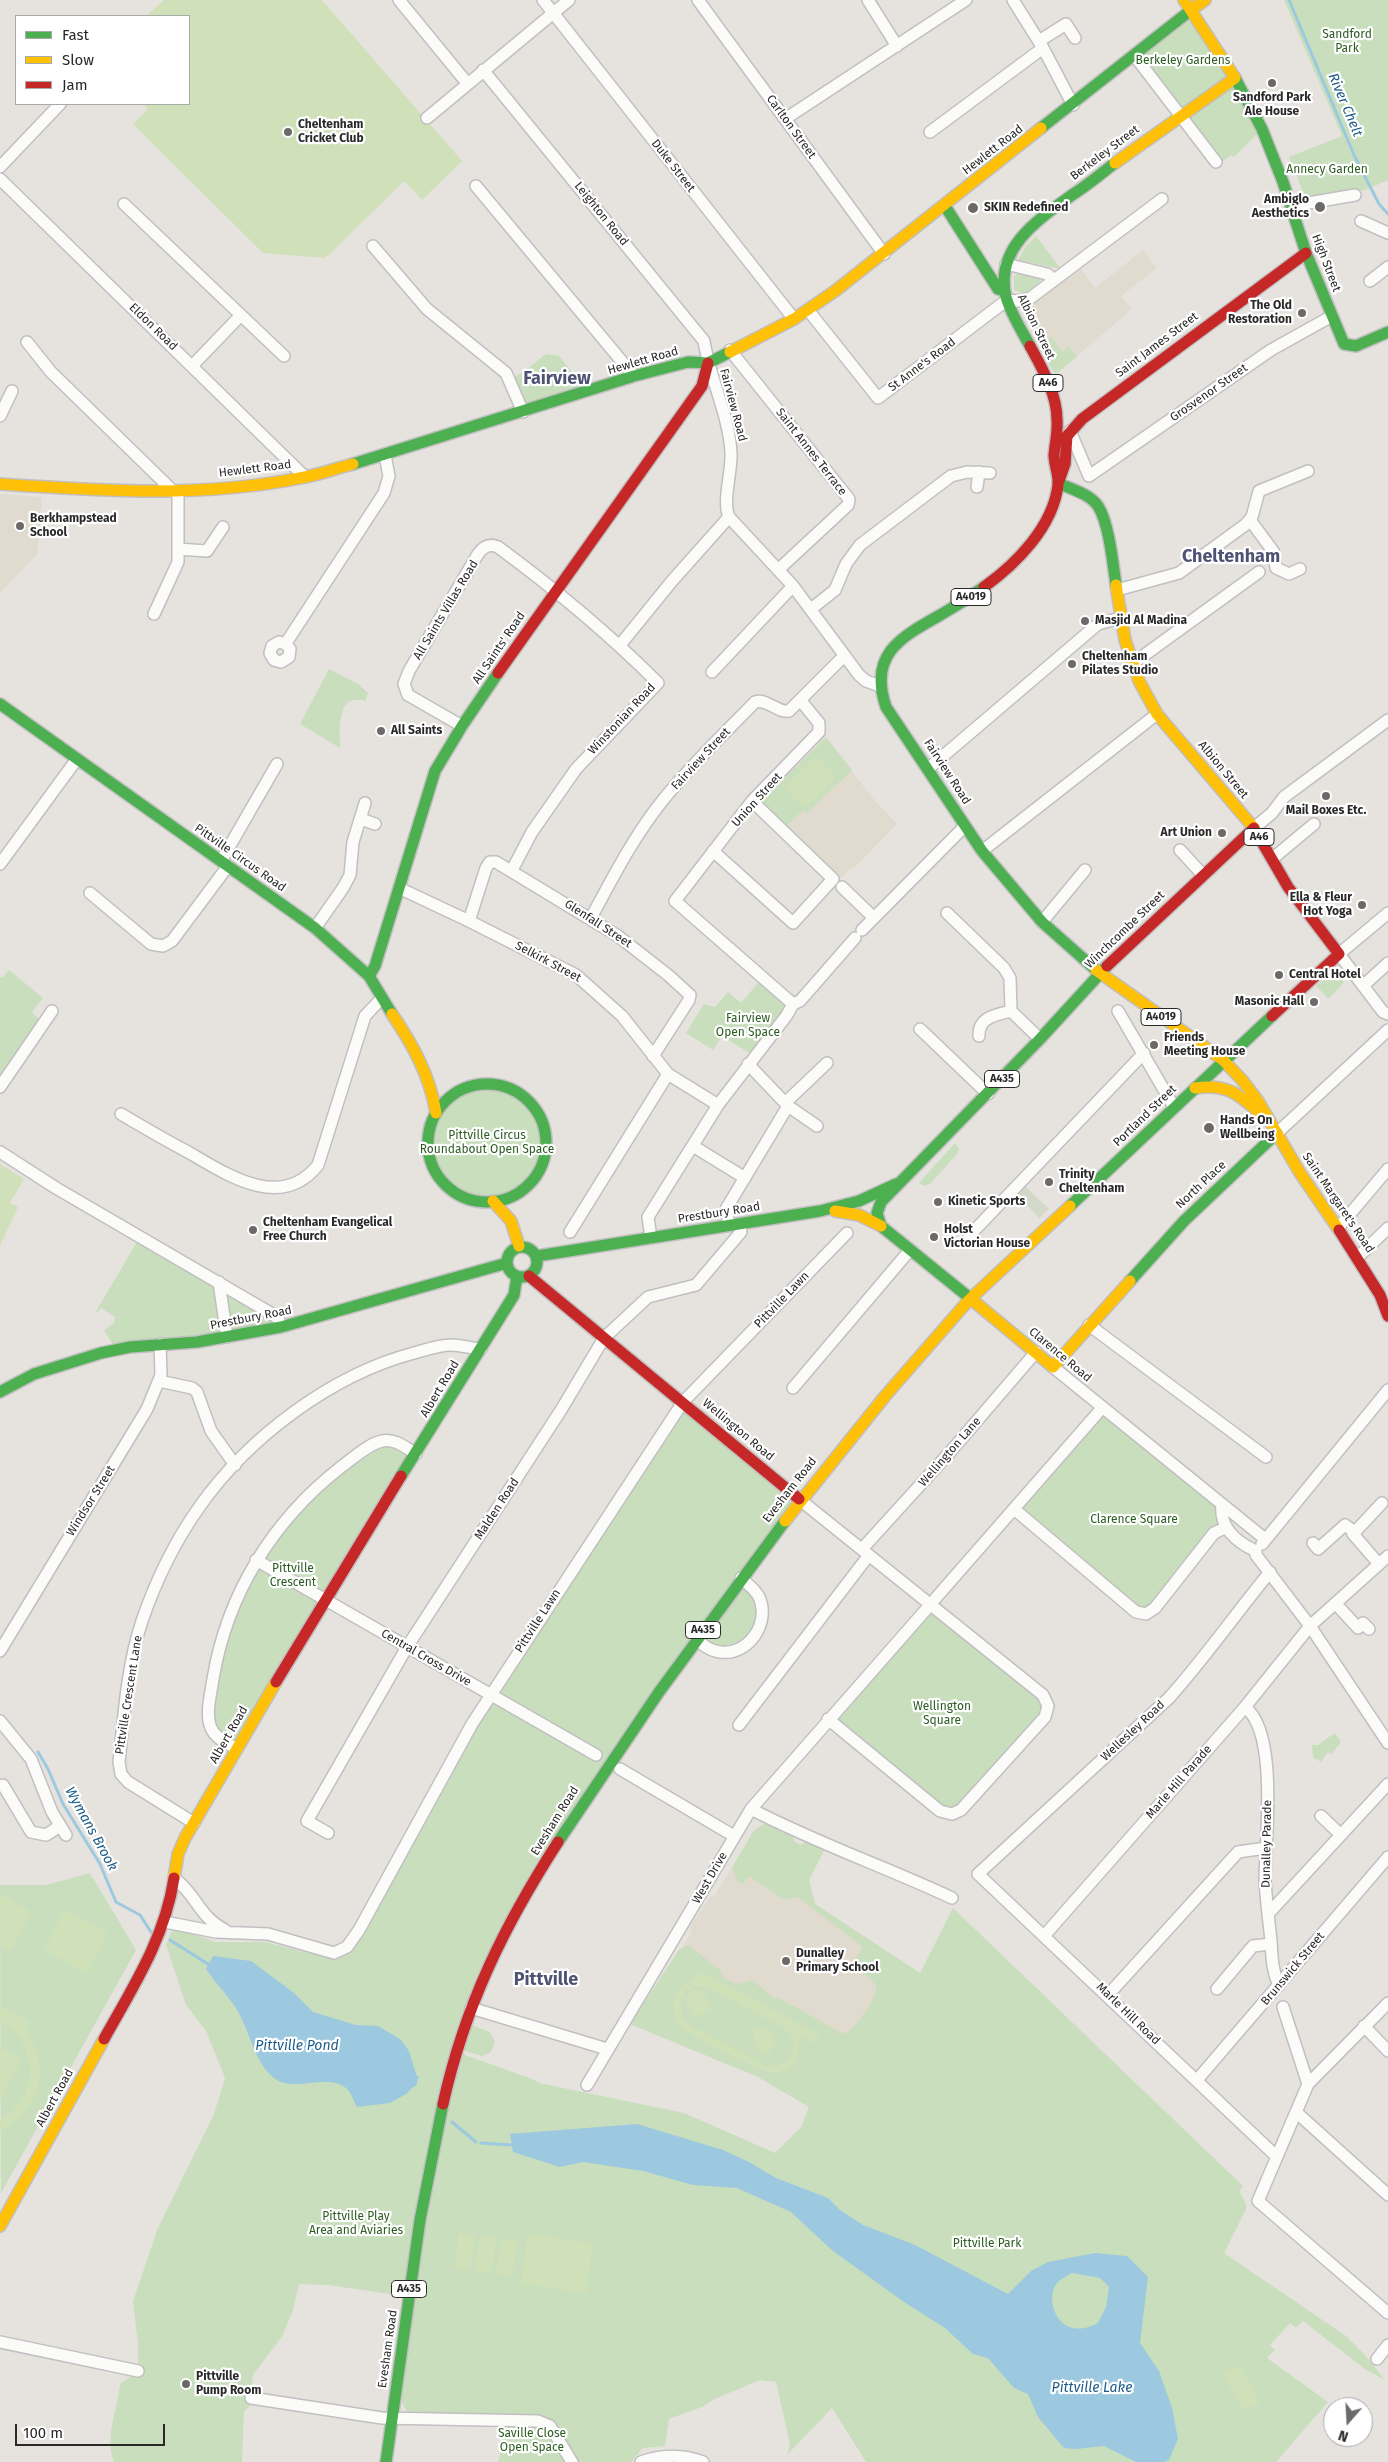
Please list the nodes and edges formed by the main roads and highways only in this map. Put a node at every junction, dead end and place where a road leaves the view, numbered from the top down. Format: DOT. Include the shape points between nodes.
graph roads {
  1 [pos="1184,0"];
  2 [pos="1205,0"];
  3 [pos="1191,10"];
  4 [pos="1235,78"];
  5 [pos="944,206"];
  6 [pos="1306,253"];
  7 [pos="980,260"];
  8 [pos="1006,264"];
  9 [pos="1006,296"];
  10 [pos="1388,332"];
  11 [pos="708,362"];
  12 [pos="1057,415"];
  13 [pos="1082,419"];
  14 [pos="1058,483"];
  15 [pos="0,484"];
  16 [pos="1055,495"];
  17 [pos="1100,514"];
  18 [pos="0,704"];
  19 [pos="1254,828"];
  20 [pos="1340,954"];
  21 [pos="1099,973"];
  22 [pos="369,976"];
  23 [pos="1224,1060"];
  24 [pos="426,1071"];
  25 [pos="1195,1088"];
  26 [pos="462,1089"];
  27 [pos="436,1113"];
  28 [pos="1274,1128"];
  29 [pos="901,1182"];
  30 [pos="513,1196"];
  31 [pos="493,1202"];
  32 [pos="820,1211"];
  33 [pos="509,1215"];
  34 [pos="881,1226"];
  35 [pos="519,1246"];
  36 [pos="537,1256"];
  37 [pos="507,1262"];
  38 [pos="523,1276"];
  39 [pos="1384,1291"];
  40 [pos="971,1299"];
  41 [pos="1388,1316"];
  42 [pos="1053,1367"];
  43 [pos="0,1392"];
  44 [pos="799,1499"];
  45 [pos="0,2226"];
  46 [pos="386,2462"];
  1 -- 3 [label="main road, High Street"];
  2 -- 3 [label="main road, Hewlett Road"];
  3 -- 4 [label="main road, High Street"];
  3 -- 5 [label="main road, Hewlett Road"];
  4 -- 6 [label="main road, High Street" via="1262,129"];
  4 -- 8 [label="main road, Berkeley Street / A46" via="1180,114 1026,232"];
  5 -- 7 [label="main road, Albion Street"];
  5 -- 11 [label="main road, Hewlett Road" via="808,310"];
  6 -- 10 [label="main road, High Street" via="1346,346 1356,346"];
  6 -- 13 [label="main road, Saint James Street"];
  7 -- 8 [label="main road"];
  7 -- 9 [label="main road, Albion Street" via="998,290"];
  8 -- 9 [label="main road, Berkeley Street / A46"];
  9 -- 12 [label="main road, Albion Street / A46" via="1050,388"];
  11 -- 15 [label="main road, Hewlett Road" via="688,362 634,376 305,477 176,491 84,490"];
  11 -- 22 [label="main road, All Saints' Road" via="702,386 556,589 435,771 375,966"];
  12 -- 13 [label="main road"];
  12 -- 14 [label="main road, Albion Street / A46" via="1054,461"];
  13 -- 14 [label="main road, Saint James Street" via="1067,436"];
  14 -- 16 [label="main road, A4019"];
  14 -- 17 [label="main road, Albion Street / A46" via="1090,498 1098,506"];
  16 -- 17 [label="main road"];
  16 -- 21 [label="main road, Fairview Road / A4019" via="1034,538 1010,567 893,647 882,665 880,686 886,707 982,851 1042,922"];
  17 -- 19 [label="main road, Albion Street / A46" via="1109,539 1120,618 1132,664 1157,714"];
  18 -- 22 [label="main road, Pittville Circus Road" via="315,928"];
  19 -- 20 [label="main road, Albion Street / A46" via="1288,887"];
  19 -- 21 [label="main road, Winchcombe Street / A435"];
  20 -- 23 [label="main road, Portland Street / A435"];
  21 -- 23 [label="main road, Fairview Road / A4019"];
  21 -- 29 [label="main road, Winchcombe Street / A435" via="988,1094"];
  22 -- 24 [label="main road, Pittville Circus Road"];
  23 -- 25 [label="main road, Portland Street / A435"];
  23 -- 28 [label="main road, Fairview Road / A4019" via="1251,1091"];
  24 -- 26 [label="main road, Pittville Circus Road" via="445,1085"];
  24 -- 27 [label="main road, Pittville Circus Road" via="433,1088"];
  25 -- 28 [label="main road" via="1226,1087"];
  25 -- 40 [label="main road, Portland Street / A435"];
  26 -- 27 [label="main road" via="447,1099"];
  26 -- 30 [label="main road" via="482,1084 504,1087 525,1098 541,1119 546,1136 542,1163 528,1186"];
  27 -- 31 [label="main road" via="428,1146 431,1163 440,1178 467,1198"];
  28 -- 39 [label="main road, Saint Margaret's Road / A4019" via="1300,1173"];
  28 -- 42 [label="main road, North Place" via="1188,1217"];
  29 -- 32 [label="main road, Prestbury Road" via="859,1201"];
  29 -- 34 [label="main road, A435" via="879,1206 877,1216"];
  30 -- 31 [label="main road"];
  30 -- 33 [label="main road"];
  31 -- 33 [label="main road"];
  32 -- 34 [label="main road, Clarence Road" via="848,1211 863,1215"];
  32 -- 36 [label="main road, Prestbury Road"];
  33 -- 35 [label="main road"];
  34 -- 40 [label="main road, Clarence Road"];
  35 -- 36 [label="main road" via="532,1249"];
  35 -- 37 [label="main road" via="510,1252"];
  36 -- 38 [label="main road" via="538,1265"];
  37 -- 38 [label="main road" via="510,1271"];
  37 -- 43 [label="main road, Prestbury Road" via="281,1328 196,1342 130,1347 85,1357 34,1374"];
  38 -- 44 [label="main road, Wellington Road" via="604,1338"];
  38 -- 45 [label="main road, Albert Road" via="324,1600 194,1823 178,1854 165,1922 156,1945"];
  39 -- 41 [label="main road, Saint Margaret's Road / A4019"];
  40 -- 42 [label="main road, Clarence Road"];
  40 -- 44 [label="main road, Evesham Road / A435"];
  44 -- 46 [label="main road, Evesham Road / A435" via="608,1763 528,1889 497,1947 471,2008 451,2069 432,2147"];
}
